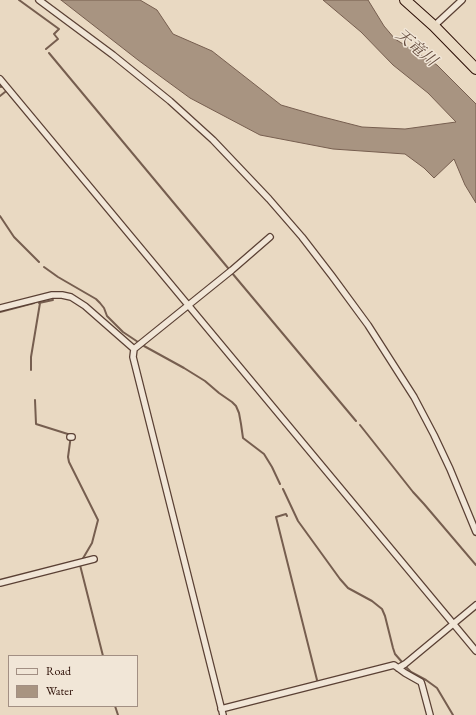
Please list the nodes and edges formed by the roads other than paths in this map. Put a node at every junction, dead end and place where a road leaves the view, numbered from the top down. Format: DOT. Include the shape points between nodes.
graph roads {
  1 [pos="39,0"];
  2 [pos="405,0"];
  3 [pos="462,0"];
  4 [pos="434,26"];
  5 [pos="476,69"];
  6 [pos="0,79"];
  7 [pos="6,86"];
  8 [pos="0,91"];
  9 [pos="270,237"];
  10 [pos="188,306"];
  11 [pos="0,308"];
  12 [pos="138,346"];
  13 [pos="476,532"];
  14 [pos="94,559"];
  15 [pos="0,583"];
  16 [pos="476,605"];
  17 [pos="453,624"];
  18 [pos="476,651"];
  19 [pos="398,668"];
  20 [pos="221,709"];
  21 [pos="222,715"];
  22 [pos="430,715"];
  1 -- 13 [label="street" via="159,92 213,140 302,237 368,325 414,397 438,442"];
  2 -- 4 [label="highway"];
  3 -- 4 [label="street"];
  4 -- 5 [label="highway"];
  6 -- 7 [label="street"];
  7 -- 8 [label="street"];
  7 -- 10 [label="street"];
  9 -- 10 [label="street"];
  10 -- 12 [label="street"];
  10 -- 17 [label="street"];
  11 -- 12 [label="street" via="52,295 71,297"];
  12 -- 20 [label="street" via="133,357 136,372"];
  14 -- 15 [label="street"];
  16 -- 17 [label="street"];
  17 -- 18 [label="street"];
  17 -- 19 [label="street"];
  19 -- 20 [label="street" via="394,665"];
  19 -- 22 [label="street" via="420,682"];
  20 -- 21 [label="street"];
}
